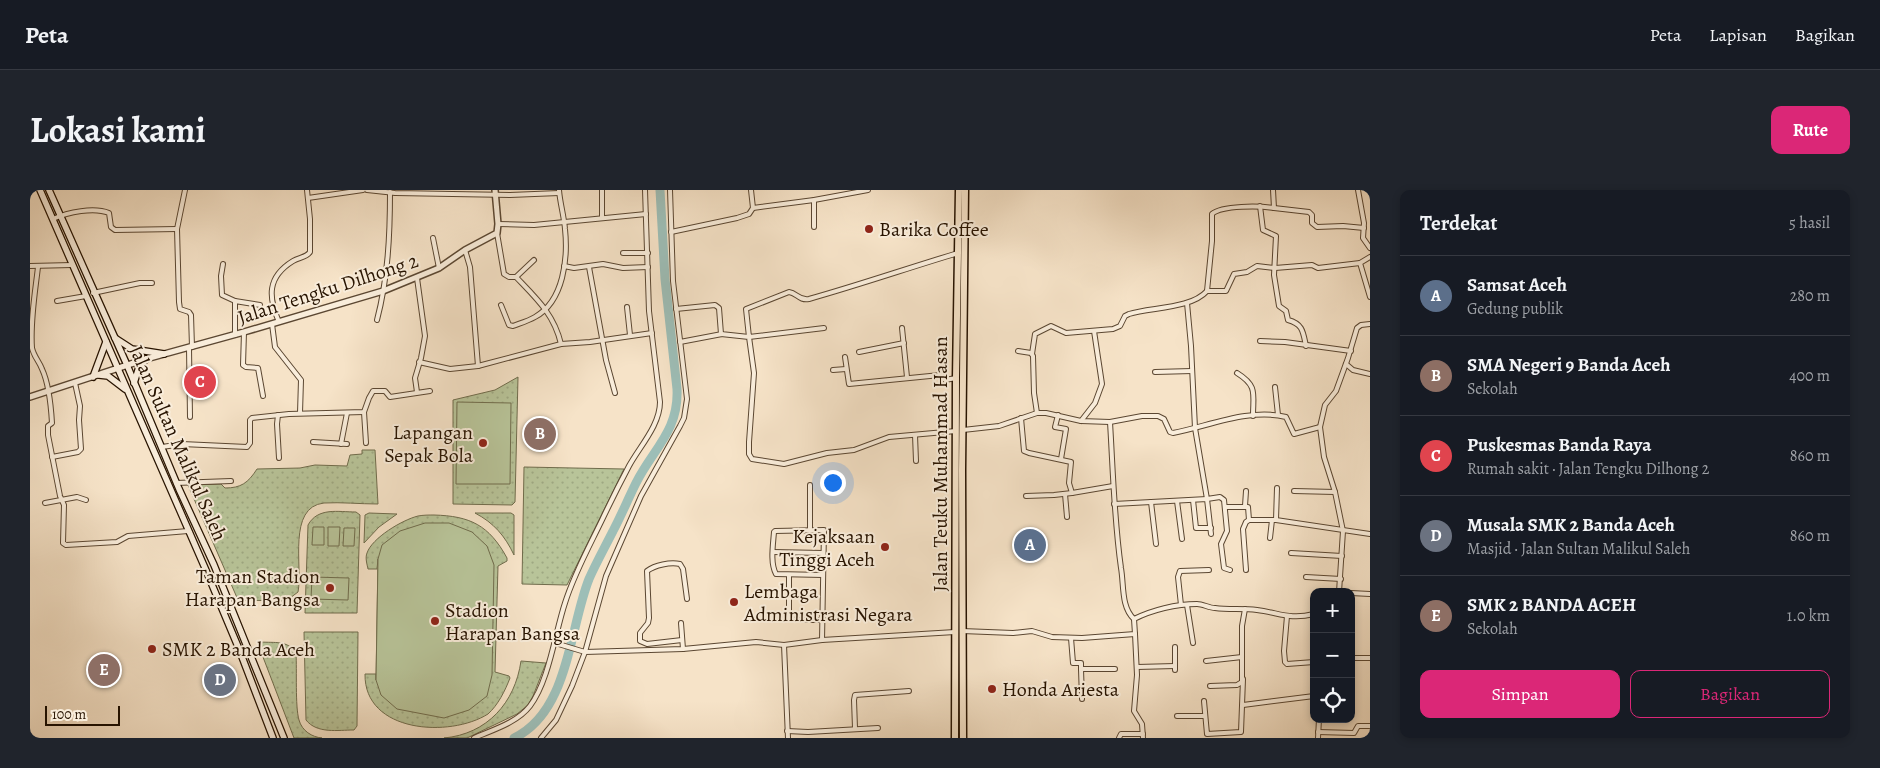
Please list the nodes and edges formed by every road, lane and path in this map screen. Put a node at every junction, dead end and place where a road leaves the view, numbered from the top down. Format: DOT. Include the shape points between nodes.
graph roads {
  1 [pos="40,190"];
  2 [pos="49,190"];
  3 [pos="185,190"];
  4 [pos="308,190"];
  5 [pos="362,190"];
  6 [pos="367,190"];
  7 [pos="602,190"];
  8 [pos="645,190"];
  9 [pos="670,190"];
  10 [pos="751,190"];
  11 [pos="835,190"];
  12 [pos="868,190"];
  13 [pos="959,190"];
  14 [pos="965,190"];
  15 [pos="1273,190"];
  16 [pos="1358,190"];
  17 [pos="393,192"];
  18 [pos="495,192"];
  19 [pos="559,192"];
  20 [pos="836,197"];
  21 [pos="308,198"];
  22 [pos="814,200"];
  23 [pos="1260,206"];
  24 [pos="753,208"];
  25 [pos="1274,208"];
  26 [pos="646,214"];
  27 [pos="61,216"];
  28 [pos="602,218"];
  29 [pos="54,219"];
  30 [pos="564,223"];
  31 [pos="498,224"];
  32 [pos="814,228"];
  33 [pos="1364,228"];
  34 [pos="176,229"];
  35 [pos="671,232"];
  36 [pos="497,233"];
  37 [pos="433,238"];
  38 [pos="1370,248"];
  39 [pos="465,250"];
  40 [pos="623,253"];
  41 [pos="648,253"];
  42 [pos="958,254"];
  43 [pos="1370,257"];
  44 [pos="534,260"];
  45 [pos="1360,263"];
  46 [pos="223,264"];
  47 [pos="72,265"];
  48 [pos="30,266"];
  49 [pos="564,266"];
  50 [pos="38,267"];
  51 [pos="589,267"];
  52 [pos="648,267"];
  53 [pos="439,268"];
  54 [pos="1275,268"];
  55 [pos="516,277"];
  56 [pos="416,278"];
  57 [pos="961,281"];
  58 [pos="152,283"];
  59 [pos="383,291"];
  60 [pos="1207,291"];
  61 [pos="93,293"];
  62 [pos="86,296"];
  63 [pos="1370,297"];
  64 [pos="235,300"];
  65 [pos="57,302"];
  66 [pos="1187,302"];
  67 [pos="260,305"];
  68 [pos="501,305"];
  69 [pos="627,307"];
  70 [pos="546,308"];
  71 [pos="676,309"];
  72 [pos="377,320"];
  73 [pos="279,322"];
  74 [pos="272,324"];
  75 [pos="1370,324"];
  76 [pos="824,328"];
  77 [pos="902,328"];
  78 [pos="1094,331"];
  79 [pos="244,332"];
  80 [pos="652,333"];
  81 [pos="722,334"];
  82 [pos="235,335"];
  83 [pos="630,335"];
  84 [pos="113,336"];
  85 [pos="749,337"];
  86 [pos="602,340"];
  87 [pos="1260,341"];
  88 [pos="106,342"];
  89 [pos="680,342"];
  90 [pos="904,343"];
  91 [pos="561,344"];
  92 [pos="1306,346"];
  93 [pos="190,347"];
  94 [pos="1018,351"];
  95 [pos="1351,351"];
  96 [pos="859,352"];
  97 [pos="164,354"];
  98 [pos="1032,354"];
  99 [pos="845,357"];
  100 [pos="146,359"];
  101 [pos="419,362"];
  102 [pos="1346,364"];
  103 [pos="127,365"];
  104 [pos="478,366"];
  105 [pos="118,368"];
  106 [pos="846,369"];
  107 [pos="833,370"];
  108 [pos="1192,371"];
  109 [pos="1155,372"];
  110 [pos="1237,373"];
  111 [pos="1370,374"];
  112 [pos="96,376"];
  113 [pos="907,377"];
  114 [pos="956,378"];
  115 [pos="75,383"];
  116 [pos="134,383"];
  117 [pos="1275,387"];
  118 [pos="127,390"];
  119 [pos="430,391"];
  120 [pos="48,392"];
  121 [pos="417,392"];
  122 [pos="615,393"];
  123 [pos="263,396"];
  124 [pos="30,397"];
  125 [pos="364,412"];
  126 [pos="347,413"];
  127 [pos="1037,413"];
  128 [pos="300,414"];
  129 [pos="278,415"];
  130 [pos="1058,415"];
  131 [pos="1278,415"];
  132 [pos="1253,416"];
  133 [pos="190,417"];
  134 [pos="1021,418"];
  135 [pos="1081,420"];
  136 [pos="1110,422"];
  137 [pos="1320,426"];
  138 [pos="1195,428"];
  139 [pos="963,430"];
  140 [pos="956,431"];
  141 [pos="915,435"];
  142 [pos="314,442"];
  143 [pos="366,443"];
  144 [pos="341,444"];
  145 [pos="347,444"];
  146 [pos="162,447"];
  147 [pos="52,457"];
  148 [pos="278,458"];
  149 [pos="1061,459"];
  150 [pos="916,461"];
  151 [pos="959,470"];
  152 [pos="231,481"];
  153 [pos="810,485"];
  154 [pos="178,486"];
  155 [pos="1113,486"];
  156 [pos="1277,488"];
  157 [pos="1246,491"];
  158 [pos="1294,491"];
  159 [pos="1335,492"];
  160 [pos="171,493"];
  161 [pos="1072,493"];
  162 [pos="1065,494"];
  163 [pos="1026,496"];
  164 [pos="1207,499"];
  165 [pos="61,500"];
  166 [pos="86,500"];
  167 [pos="1192,500"];
  168 [pos="1177,501"];
  169 [pos="1151,502"];
  170 [pos="45,503"];
  171 [pos="1114,504"];
  172 [pos="1245,506"];
  173 [pos="1225,507"];
  174 [pos="1067,517"];
  175 [pos="1249,520"];
  176 [pos="1274,520"];
  177 [pos="1211,528"];
  178 [pos="810,529"];
  179 [pos="188,531"];
  180 [pos="1343,531"];
  181 [pos="1211,534"];
  182 [pos="1370,534"];
  183 [pos="1270,538"];
  184 [pos="1182,539"];
  185 [pos="1156,544"];
  186 [pos="773,552"];
  187 [pos="823,553"];
  188 [pos="1291,553"];
  189 [pos="1342,556"];
  190 [pos="214,565"];
  191 [pos="205,568"];
  192 [pos="1209,570"];
  193 [pos="1230,570"];
  194 [pos="1246,570"];
  195 [pos="789,575"];
  196 [pos="823,575"];
  197 [pos="1306,577"];
  198 [pos="1340,579"];
  199 [pos="1339,588"];
  200 [pos="1355,593"];
  201 [pos="1370,594"];
  202 [pos="687,599"];
  203 [pos="1181,605"];
  204 [pos="1187,605"];
  205 [pos="1245,609"];
  206 [pos="1310,615"];
  207 [pos="1286,616"];
  208 [pos="823,620"];
  209 [pos="1134,620"];
  210 [pos="681,623"];
  211 [pos="959,632"];
  212 [pos="1135,634"];
  213 [pos="1071,638"];
  214 [pos="682,640"];
  215 [pos="822,640"];
  216 [pos="1193,642"];
  217 [pos="556,643"];
  218 [pos="784,645"];
  219 [pos="1174,647"];
  220 [pos="683,649"];
  221 [pos="582,651"];
  222 [pos="1242,657"];
  223 [pos="1355,658"];
  224 [pos="1370,658"];
  225 [pos="963,659"];
  226 [pos="955,660"];
  227 [pos="1206,661"];
  228 [pos="1310,662"];
  229 [pos="1137,667"];
  230 [pos="1081,669"];
  231 [pos="1116,669"];
  232 [pos="1243,679"];
  233 [pos="1210,686"];
  234 [pos="909,691"];
  235 [pos="1310,697"];
  236 [pos="1082,699"];
  237 [pos="1204,701"];
  238 [pos="1243,705"];
  239 [pos="1177,716"];
  240 [pos="1205,716"];
  241 [pos="276,720"];
  242 [pos="269,723"];
  243 [pos="1319,723"];
  244 [pos="1370,726"];
  245 [pos="855,728"];
  246 [pos="878,728"];
  247 [pos="787,730"];
  248 [pos="1318,732"];
  249 [pos="1143,736"];
  250 [pos="1219,736"];
  251 [pos="274,738"];
  252 [pos="284,738"];
  253 [pos="474,738"];
  254 [pos="541,738"];
  255 [pos="788,738"];
  256 [pos="955,738"];
  257 [pos="963,738"];
  258 [pos="1119,738"];
  259 [pos="1318,738"];
  1 -- 29 [label="main road, Jalan Sultan Malikul Saleh"];
  2 -- 27 [label="main road, Jalan Sultan Malikul Saleh"];
  3 -- 34 [label="street"];
  4 -- 21 [label="street"];
  5 -- 21 [label="street"];
  6 -- 17 [label="street"];
  7 -- 28 [label="street"];
  8 -- 26 [label="street"];
  9 -- 35 [label="street"];
  10 -- 24 [label="street"];
  11 -- 20 [label="street"];
  12 -- 20 [label="street"];
  13 -- 42 [label="highway, Jalan Teuku Muhammad Hasan"];
  14 -- 57 [label="highway, Jalan Teuku Muhammad Hasan"];
  15 -- 25 [label="street"];
  16 -- 33 [label="street"];
  17 -- 18 [label="street"];
  17 -- 59 [label="street"];
  18 -- 19 [label="street"];
  18 -- 31 [label="street"];
  19 -- 30 [label="street"];
  20 -- 22 [label="street"];
  21 -- 73 [label="street" via="310,252 279,273 271,288"];
  22 -- 24 [label="street"];
  22 -- 32 [label="street"];
  23 -- 25 [label="street"];
  23 -- 54 [label="street" via="1263,230 1276,236"];
  23 -- 60 [label="street" via="1217,210 1212,214"];
  24 -- 35 [label="street" via="745,215"];
  25 -- 33 [label="street" via="1309,212 1317,228"];
  26 -- 28 [label="street"];
  26 -- 41 [label="street"];
  27 -- 29 [label="street"];
  27 -- 34 [label="street" via="71,212 105,212 109,213 115,230"];
  27 -- 61 [label="main road, Jalan Sultan Malikul Saleh"];
  28 -- 30 [label="street"];
  29 -- 47 [label="main road, Jalan Sultan Malikul Saleh"];
  30 -- 31 [label="street"];
  30 -- 49 [label="street"];
  31 -- 36 [label="street"];
  33 -- 38 [label="street" via="1363,238"];
  34 -- 93 [label="street" via="179,307 191,315"];
  35 -- 71 [label="street"];
  36 -- 39 [label="street, Jalan Tengku Dilhong 2"];
  36 -- 55 [label="street" via="503,271 509,277"];
  37 -- 53 [label="street"];
  39 -- 53 [label="street, Jalan Tengku Dilhong 2"];
  39 -- 104 [label="street" via="470,267"];
  40 -- 41 [label="street"];
  41 -- 52 [label="street"];
  42 -- 57 [label="highway, Jalan Teuku Muhammad Hasan"];
  42 -- 85 [label="street" via="809,299 801,299 789,292 748,307"];
  43 -- 45 [label="street"];
  44 -- 55 [label="street"];
  45 -- 54 [label="street" via="1318,268 1312,265"];
  45 -- 63 [label="street"];
  46 -- 64 [label="street" via="222,295"];
  47 -- 50 [label="street"];
  47 -- 62 [label="main road, Jalan Sultan Malikul Saleh"];
  48 -- 50 [label="street"];
  49 -- 51 [label="street"];
  49 -- 70 [label="street" via="557,291"];
  50 -- 120 [label="street" via="32,343 34,358 42,370"];
  51 -- 52 [label="street" via="603,264 623,268"];
  51 -- 86 [label="street"];
  52 -- 80 [label="street"];
  53 -- 56 [label="street, Jalan Tengku Dilhong 2"];
  54 -- 60 [label="street" via="1254,267 1233,275 1226,291"];
  54 -- 92 [label="street" via="1279,306 1286,311 1288,320 1299,326"];
  55 -- 70 [label="street"];
  56 -- 59 [label="street, Jalan Tengku Dilhong 2"];
  56 -- 101 [label="street" via="425,336"];
  57 -- 114 [label="highway, Jalan Teuku Muhammad Hasan"];
  57 -- 139 [label="highway, Jalan Teuku Muhammad Hasan"];
  58 -- 61 [label="street"];
  59 -- 72 [label="street"];
  59 -- 73 [label="street, Jalan Tengku Dilhong 2"];
  60 -- 66 [label="street"];
  61 -- 84 [label="main road, Jalan Sultan Malikul Saleh"];
  62 -- 65 [label="street"];
  62 -- 88 [label="main road, Jalan Sultan Malikul Saleh"];
  64 -- 67 [label="street"];
  64 -- 82 [label="street"];
  66 -- 78 [label="street" via="1136,312 1125,316 1120,326"];
  66 -- 108 [label="street"];
  68 -- 70 [label="street" via="512,326 537,316"];
  69 -- 83 [label="street"];
  70 -- 91 [label="street"];
  71 -- 81 [label="street" via="717,306"];
  71 -- 89 [label="street"];
  73 -- 74 [label="street, Jalan Tengku Dilhong 2"];
  74 -- 79 [label="street, Jalan Tengku Dilhong 2"];
  74 -- 128 [label="street" via="275,347 301,380"];
  75 -- 95 [label="street" via="1358,326"];
  76 -- 85 [label="street"];
  77 -- 90 [label="street"];
  78 -- 98 [label="street" via="1066,332 1051,326 1035,334"];
  78 -- 135 [label="street" via="1102,384 1095,403"];
  79 -- 82 [label="street, Jalan Tengku Dilhong 2"];
  79 -- 123 [label="street" via="243,365 259,369"];
  80 -- 83 [label="street"];
  80 -- 217 [label="street" via="659,415 609,505 577,573 565,602"];
  81 -- 85 [label="street"];
  81 -- 89 [label="street"];
  82 -- 93 [label="street, Jalan Tengku Dilhong 2"];
  83 -- 86 [label="street"];
  84 -- 97 [label="main road" via="132,349"];
  84 -- 103 [label="main road, Jalan Sultan Malikul Saleh"];
  85 -- 141 [label="street" via="754,373 749,442 752,459 784,464 854,450 889,436"];
  86 -- 91 [label="street"];
  86 -- 122 [label="street"];
  87 -- 92 [label="street"];
  88 -- 105 [label="main road, Jalan Sultan Malikul Saleh"];
  88 -- 112 [label="main road"];
  89 -- 221 [label="street" via="687,400 684,418 621,539"];
  90 -- 96 [label="street"];
  90 -- 113 [label="street"];
  91 -- 104 [label="street"];
  92 -- 95 [label="street"];
  93 -- 97 [label="street, Jalan Tengku Dilhong 2"];
  93 -- 133 [label="street"];
  94 -- 98 [label="street"];
  95 -- 102 [label="street"];
  97 -- 100 [label="street, Jalan Tengku Dilhong 2"];
  98 -- 127 [label="street"];
  99 -- 106 [label="street"];
  100 -- 103 [label="street, Jalan Tengku Dilhong 2"];
  100 -- 116 [label="main road" via="139,367"];
  101 -- 104 [label="street" via="450,369"];
  101 -- 121 [label="street" via="415,378"];
  102 -- 111 [label="street" via="1353,370"];
  102 -- 137 [label="street" via="1336,391 1325,406"];
  103 -- 105 [label="street, Jalan Tengku Dilhong 2"];
  103 -- 116 [label="main road, Jalan Sultan Malikul Saleh"];
  105 -- 112 [label="street, Jalan Tengku Dilhong 2"];
  105 -- 118 [label="main road, Jalan Sultan Malikul Saleh"];
  106 -- 107 [label="street"];
  106 -- 113 [label="street" via="850,384"];
  108 -- 109 [label="street"];
  108 -- 138 [label="street"];
  110 -- 132 [label="street" via="1250,383"];
  112 -- 115 [label="street, Jalan Tengku Dilhong 2"];
  112 -- 118 [label="main road" via="108,376"];
  113 -- 114 [label="street" via="940,375 945,380"];
  114 -- 140 [label="highway, Jalan Teuku Muhammad Hasan"];
  115 -- 120 [label="street, Jalan Tengku Dilhong 2"];
  115 -- 147 [label="street" via="80,406 81,448 78,452"];
  116 -- 146 [label="main road, Jalan Sultan Malikul Saleh"];
  117 -- 131 [label="street"];
  118 -- 160 [label="main road, Jalan Sultan Malikul Saleh"];
  119 -- 121 [label="street"];
  120 -- 124 [label="street, Jalan Tengku Dilhong 2"];
  120 -- 147 [label="street" via="52,423 47,429"];
  121 -- 125 [label="street" via="389,397 386,391 373,391"];
  125 -- 126 [label="street"];
  125 -- 143 [label="street"];
  126 -- 128 [label="street"];
  126 -- 144 [label="street"];
  127 -- 130 [label="street"];
  127 -- 134 [label="street"];
  128 -- 129 [label="street"];
  129 -- 146 [label="street" via="251,418 247,446 182,444"];
  129 -- 148 [label="street"];
  130 -- 135 [label="street"];
  130 -- 149 [label="street" via="1056,427 1066,429"];
  131 -- 132 [label="street"];
  131 -- 137 [label="street" via="1286,417 1294,434"];
  132 -- 138 [label="street"];
  134 -- 139 [label="street" via="999,426"];
  134 -- 149 [label="street" via="1024,451"];
  135 -- 136 [label="street"];
  136 -- 138 [label="street" via="1158,416 1164,419 1172,433"];
  136 -- 155 [label="street"];
  137 -- 159 [label="street" via="1324,457"];
  138 -- 164 [label="street"];
  139 -- 151 [label="highway, Jalan Teuku Muhammad Hasan"];
  140 -- 141 [label="street"];
  140 -- 151 [label="highway, Jalan Teuku Muhammad Hasan"];
  141 -- 150 [label="street"];
  142 -- 144 [label="street"];
  144 -- 145 [label="street"];
  146 -- 154 [label="main road, Jalan Sultan Malikul Saleh"];
  147 -- 165 [label="street"];
  149 -- 161 [label="street" via="1072,464 1069,483"];
  151 -- 211 [label="highway, Jalan Teuku Muhammad Hasan"];
  152 -- 154 [label="street"];
  153 -- 178 [label="street"];
  154 -- 160 [label="main road"];
  154 -- 190 [label="main road, Jalan Sultan Malikul Saleh"];
  155 -- 161 [label="street"];
  155 -- 171 [label="street"];
  156 -- 176 [label="street"];
  157 -- 172 [label="street"];
  158 -- 159 [label="street"];
  159 -- 180 [label="street"];
  160 -- 179 [label="main road, Jalan Sultan Malikul Saleh"];
  161 -- 162 [label="street"];
  162 -- 163 [label="street"];
  162 -- 174 [label="street"];
  164 -- 167 [label="street"];
  164 -- 173 [label="street" via="1222,498"];
  164 -- 177 [label="street"];
  165 -- 166 [label="street" via="79,497"];
  165 -- 170 [label="street"];
  165 -- 179 [label="street" via="64,508 62,542 65,545 117,542 128,536"];
  167 -- 168 [label="street"];
  167 -- 177 [label="street" via="1196,528"];
  168 -- 169 [label="street"];
  168 -- 184 [label="street"];
  169 -- 171 [label="street"];
  169 -- 185 [label="street"];
  171 -- 209 [label="street" via="1124,596"];
  172 -- 173 [label="street"];
  172 -- 175 [label="street" via="1248,507"];
  173 -- 193 [label="street" via="1228,531 1221,544 1224,568"];
  175 -- 176 [label="street"];
  175 -- 194 [label="street" via="1243,529"];
  176 -- 180 [label="street"];
  176 -- 183 [label="street"];
  177 -- 181 [label="street"];
  178 -- 186 [label="street" via="775,531"];
  178 -- 187 [label="street" via="824,530"];
  179 -- 191 [label="main road, Jalan Sultan Malikul Saleh"];
  180 -- 182 [label="street"];
  180 -- 189 [label="street"];
  186 -- 187 [label="street"];
  186 -- 195 [label="street" via="774,572"];
  187 -- 196 [label="street"];
  188 -- 189 [label="street"];
  189 -- 198 [label="street"];
  190 -- 191 [label="main road"];
  190 -- 241 [label="main road, Jalan Sultan Malikul Saleh"];
  191 -- 242 [label="main road, Jalan Sultan Malikul Saleh"];
  192 -- 203 [label="street" via="1180,571"];
  195 -- 196 [label="street"];
  195 -- 208 [label="street" via="790,618"];
  196 -- 208 [label="street"];
  197 -- 198 [label="street"];
  198 -- 199 [label="street"];
  200 -- 201 [label="street"];
  202 -- 214 [label="street" via="684,569 680,564 647,571 649,618 640,633 640,641 647,644"];
  203 -- 204 [label="street"];
  203 -- 209 [label="street"];
  204 -- 205 [label="street"];
  204 -- 216 [label="street"];
  205 -- 207 [label="street"];
  205 -- 222 [label="street"];
  206 -- 207 [label="street"];
  207 -- 228 [label="street" via="1285,662"];
  208 -- 215 [label="street"];
  209 -- 212 [label="street"];
  210 -- 214 [label="street"];
  211 -- 213 [label="street" via="1032,631"];
  211 -- 215 [label="street"];
  211 -- 225 [label="highway, Jalan Teuku Muhammad Hasan"];
  211 -- 226 [label="highway, Jalan Teuku Muhammad Hasan"];
  212 -- 213 [label="street"];
  212 -- 229 [label="street"];
  213 -- 230 [label="street" via="1072,662 1081,664"];
  214 -- 220 [label="street"];
  215 -- 218 [label="street"];
  217 -- 221 [label="street"];
  217 -- 253 [label="street" via="536,696 528,708 519,717"];
  218 -- 220 [label="street" via="756,642"];
  218 -- 247 [label="street"];
  219 -- 229 [label="street" via="1175,668"];
  220 -- 221 [label="street"];
  221 -- 254 [label="street" via="572,686 556,720"];
  222 -- 227 [label="street"];
  222 -- 232 [label="street"];
  223 -- 224 [label="street"];
  225 -- 226 [label="highway"];
  225 -- 257 [label="highway, Jalan Teuku Muhammad Hasan"];
  226 -- 256 [label="highway, Jalan Teuku Muhammad Hasan"];
  229 -- 249 [label="street" via="1134,710 1142,724"];
  230 -- 231 [label="street"];
  230 -- 236 [label="street"];
  232 -- 233 [label="street" via="1237,685"];
  232 -- 238 [label="street"];
  234 -- 245 [label="street" via="855,695"];
  235 -- 238 [label="street"];
  237 -- 240 [label="street"];
  238 -- 250 [label="street" via="1241,732 1220,732"];
  239 -- 240 [label="street"];
  240 -- 250 [label="street" via="1206,734"];
  241 -- 242 [label="main road"];
  241 -- 252 [label="main road, Jalan Sultan Malikul Saleh"];
  242 -- 251 [label="main road, Jalan Sultan Malikul Saleh"];
  243 -- 248 [label="street"];
  244 -- 248 [label="street" via="1358,726 1354,733"];
  245 -- 246 [label="street"];
  245 -- 247 [label="street" via="808,732"];
  247 -- 255 [label="street"];
  248 -- 259 [label="street"];
  249 -- 258 [label="street" via="1120,734"];
}
